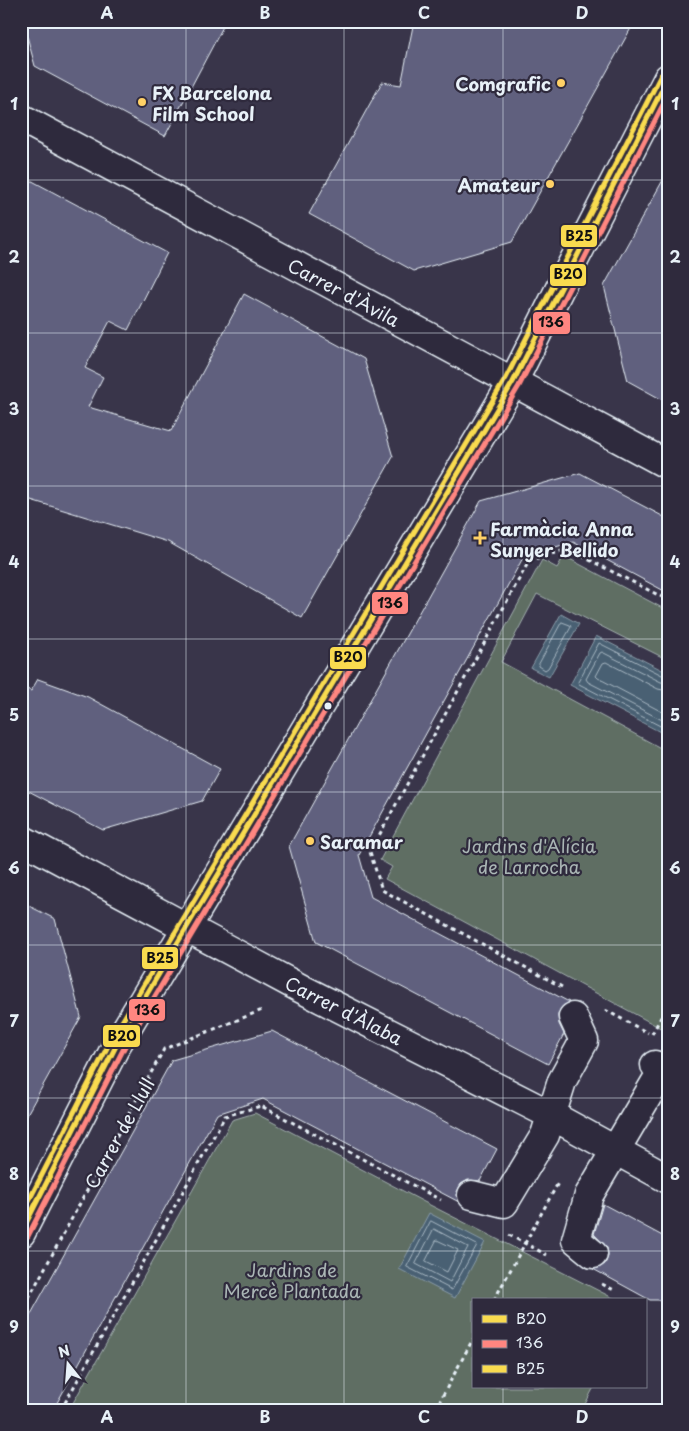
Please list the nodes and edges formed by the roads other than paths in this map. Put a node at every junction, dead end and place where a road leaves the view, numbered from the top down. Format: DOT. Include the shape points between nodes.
graph roads {
  1 [pos="668,78"];
  2 [pos="21,118"];
  3 [pos="513,382"];
  4 [pos="668,465"];
  5 [pos="21,839"];
  6 [pos="186,928"];
  7 [pos="573,1017"];
  8 [pos="657,1052"];
  9 [pos="551,1115"];
  10 [pos="614,1151"];
  11 [pos="668,1179"];
  12 [pos="460,1199"];
  13 [pos="25,1218"];
  14 [pos="593,1254"];
  1 -- 3 [label="street"];
  2 -- 3 [label="street, Carrer d'Àvila"];
  3 -- 4 [label="street, Carrer d'Àvila"];
  3 -- 6 [label="street"];
  5 -- 6 [label="street, Carrer d'Àlaba"];
  6 -- 9 [label="street, Carrer d'Àlaba"];
  6 -- 13 [label="street" via="108,1062"];
  7 -- 9 [label="street" via="584,1040 562,1081"];
  8 -- 10 [label="street" via="661,1073"];
  9 -- 10 [label="street, Carrer d'Àlaba"];
  9 -- 12 [label="street" via="545,1135 504,1203"];
  10 -- 11 [label="street, Carrer d'Àlaba"];
  10 -- 14 [label="street" via="589,1195 576,1240"];
}
